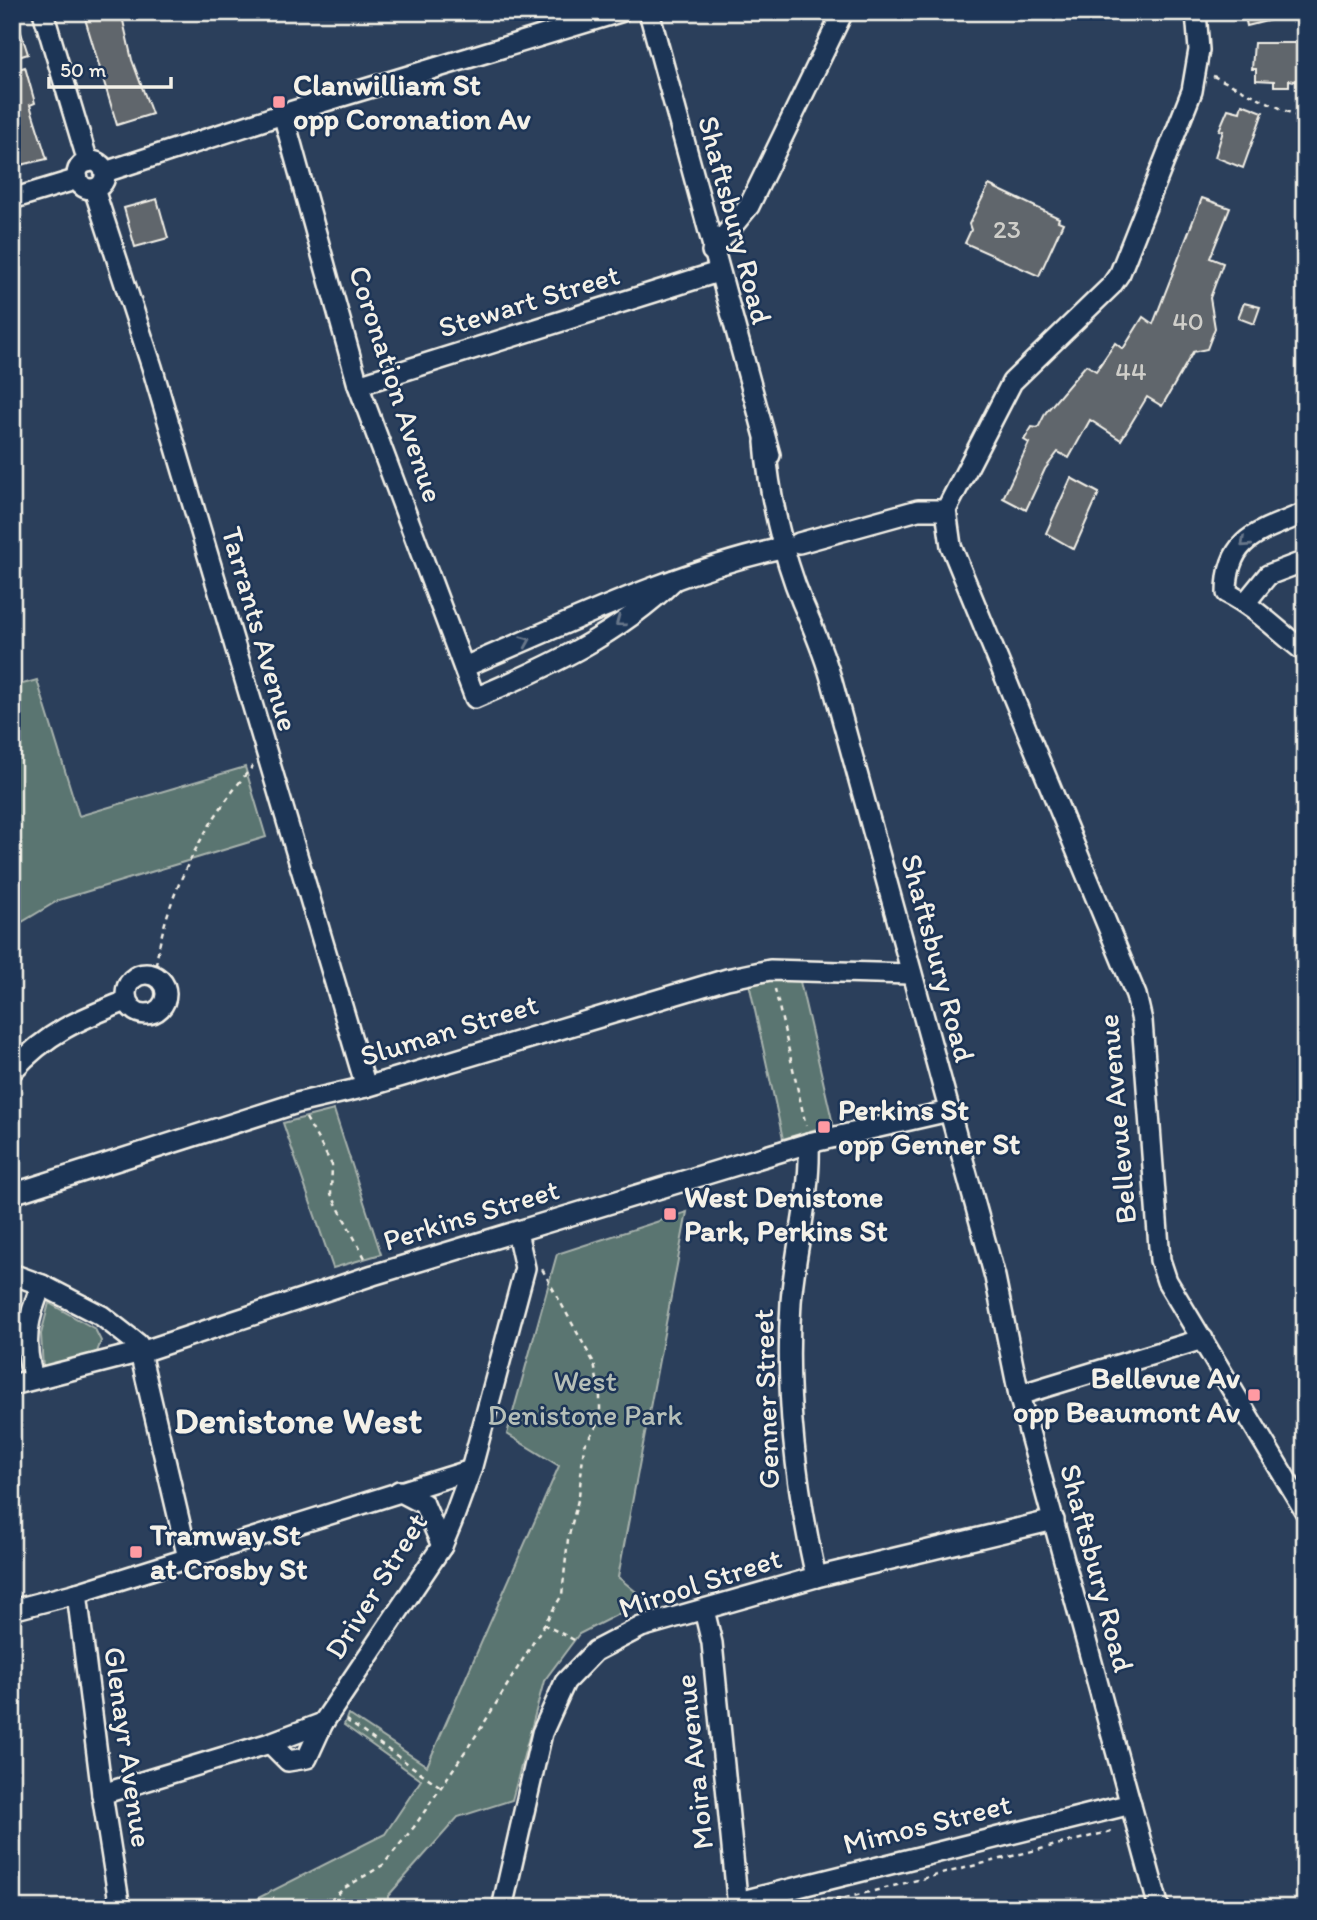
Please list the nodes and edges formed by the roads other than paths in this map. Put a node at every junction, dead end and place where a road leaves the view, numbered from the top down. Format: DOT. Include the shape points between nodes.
graph roads {
  1 [pos="43,12"];
  2 [pos="620,12"];
  3 [pos="649,12"];
  4 [pos="843,12"];
  5 [pos="1196,12"];
  6 [pos="283,114"];
  7 [pos="91,176"];
  8 [pos="12,199"];
  9 [pos="712,251"];
  10 [pos="718,272"];
  11 [pos="358,385"];
  12 [pos="946,510"];
  13 [pos="1305,513"];
  14 [pos="792,545"];
  15 [pos="1305,561"];
  16 [pos="674,580"];
  17 [pos="1246,602"];
  18 [pos="1305,652"];
  19 [pos="464,667"];
  20 [pos="910,974"];
  21 [pos="127,1001"];
  22 [pos="12,1071"];
  23 [pos="366,1087"];
  24 [pos="949,1111"];
  25 [pos="809,1143"];
  26 [pos="12,1194"];
  27 [pos="517,1231"];
  28 [pos="12,1274"];
  29 [pos="42,1285"];
  30 [pos="1203,1339"];
  31 [pos="141,1352"];
  32 [pos="33,1378"];
  33 [pos="12,1384"];
  34 [pos="1019,1395"];
  35 [pos="471,1471"];
  36 [pos="399,1491"];
  37 [pos="1305,1511"];
  38 [pos="1054,1520"];
  39 [pos="442,1546"];
  40 [pos="188,1559"];
  41 [pos="816,1577"];
  42 [pos="77,1593"];
  43 [pos="12,1610"];
  44 [pos="704,1611"];
  45 [pos="328,1717"];
  46 [pos="270,1743"];
  47 [pos="102,1794"];
  48 [pos="1131,1804"];
  49 [pos="738,1905"];
  50 [pos="120,1908"];
  51 [pos="502,1908"];
  52 [pos="1159,1908"];
  1 -- 7 [label="street, Tarrants Avenue"];
  2 -- 6 [label="street"];
  3 -- 9 [label="street, Shaftsbury Road"];
  4 -- 9 [label="street" via="749,206"];
  5 -- 12 [label="street" via="1198,69 1192,92 1120,274 1012,382"];
  6 -- 7 [label="street"];
  6 -- 11 [label="street, Coronation Avenue"];
  7 -- 8 [label="street"];
  7 -- 23 [label="street, Tarrants Avenue"];
  9 -- 10 [label="street, Shaftsbury Road"];
  10 -- 11 [label="street, Stewart Street"];
  10 -- 14 [label="street, Shaftsbury Road" via="765,442 768,477"];
  11 -- 19 [label="street, Coronation Avenue"];
  12 -- 14 [label="street" via="918,510"];
  12 -- 30 [label="street, Bellevue Avenue" via="951,546 1136,995 1142,1021 1160,1260 1167,1281"];
  13 -- 17 [label="street, one-way" via="1257,533 1239,546 1227,569 1227,593"];
  14 -- 16 [label="street"];
  14 -- 20 [label="street, Shaftsbury Road" via="802,600 818,634"];
  15 -- 17 [label="street" via="1268,575"];
  19 -- 16 [label="street, one-way"];
  16 -- 19 [label="street, Coronation Avenue, one-way" via="613,628 552,666 475,698"];
  17 -- 18 [label="street"];
  20 -- 23 [label="street, Sluman Street" via="770,970 676,993"];
  20 -- 24 [label="street, Shaftsbury Road"];
  21 -- 21 [label="street" via="128,982 136,975 155,975 163,981 162,1007 147,1014 131,1009"];
  21 -- 22 [label="street" via="59,1029"];
  23 -- 26 [label="street, Sluman Street" via="298,1103"];
  24 -- 25 [label="street, Perkins Street"];
  24 -- 34 [label="street, Shaftsbury Road" via="995,1277"];
  25 -- 27 [label="street, Perkins Street"];
  25 -- 41 [label="street, Genner Street" via="809,1182 791,1300 790,1354 801,1512"];
  27 -- 31 [label="street, Perkins Street"];
  27 -- 35 [label="street, Driver Street" via="525,1268"];
  28 -- 29 [label="street"];
  29 -- 31 [label="street" via="102,1316 138,1344"];
  29 -- 32 [label="street" via="26,1334"];
  30 -- 34 [label="street"];
  30 -- 37 [label="street, Bellevue Avenue"];
  31 -- 32 [label="street, Perkins Street"];
  31 -- 40 [label="street"];
  32 -- 33 [label="street, Perkins Street"];
  34 -- 38 [label="street, Shaftsbury Road"];
  35 -- 36 [label="street"];
  35 -- 39 [label="street, Driver Street"];
  36 -- 39 [label="street" via="424,1504"];
  36 -- 40 [label="street"];
  38 -- 41 [label="street, Mirool Street"];
  38 -- 48 [label="street, Shaftsbury Road"];
  39 -- 45 [label="street, Driver Street"];
  40 -- 42 [label="street"];
  41 -- 44 [label="street, Mirool Street"];
  42 -- 43 [label="street"];
  42 -- 47 [label="street, Glenayr Avenue"];
  44 -- 49 [label="street, Moira Avenue" via="712,1643"];
  44 -- 51 [label="street, Mirool Street" via="641,1627 595,1651 565,1682 542,1733"];
  45 -- 46 [label="street"];
  45 -- 46 [label="street, Driver Street" via="312,1752 301,1761 281,1758"];
  46 -- 47 [label="street"];
  47 -- 50 [label="street, Glenayr Avenue"];
  48 -- 49 [label="street, Mimos Street"];
  48 -- 52 [label="street, Shaftsbury Road"];
}
